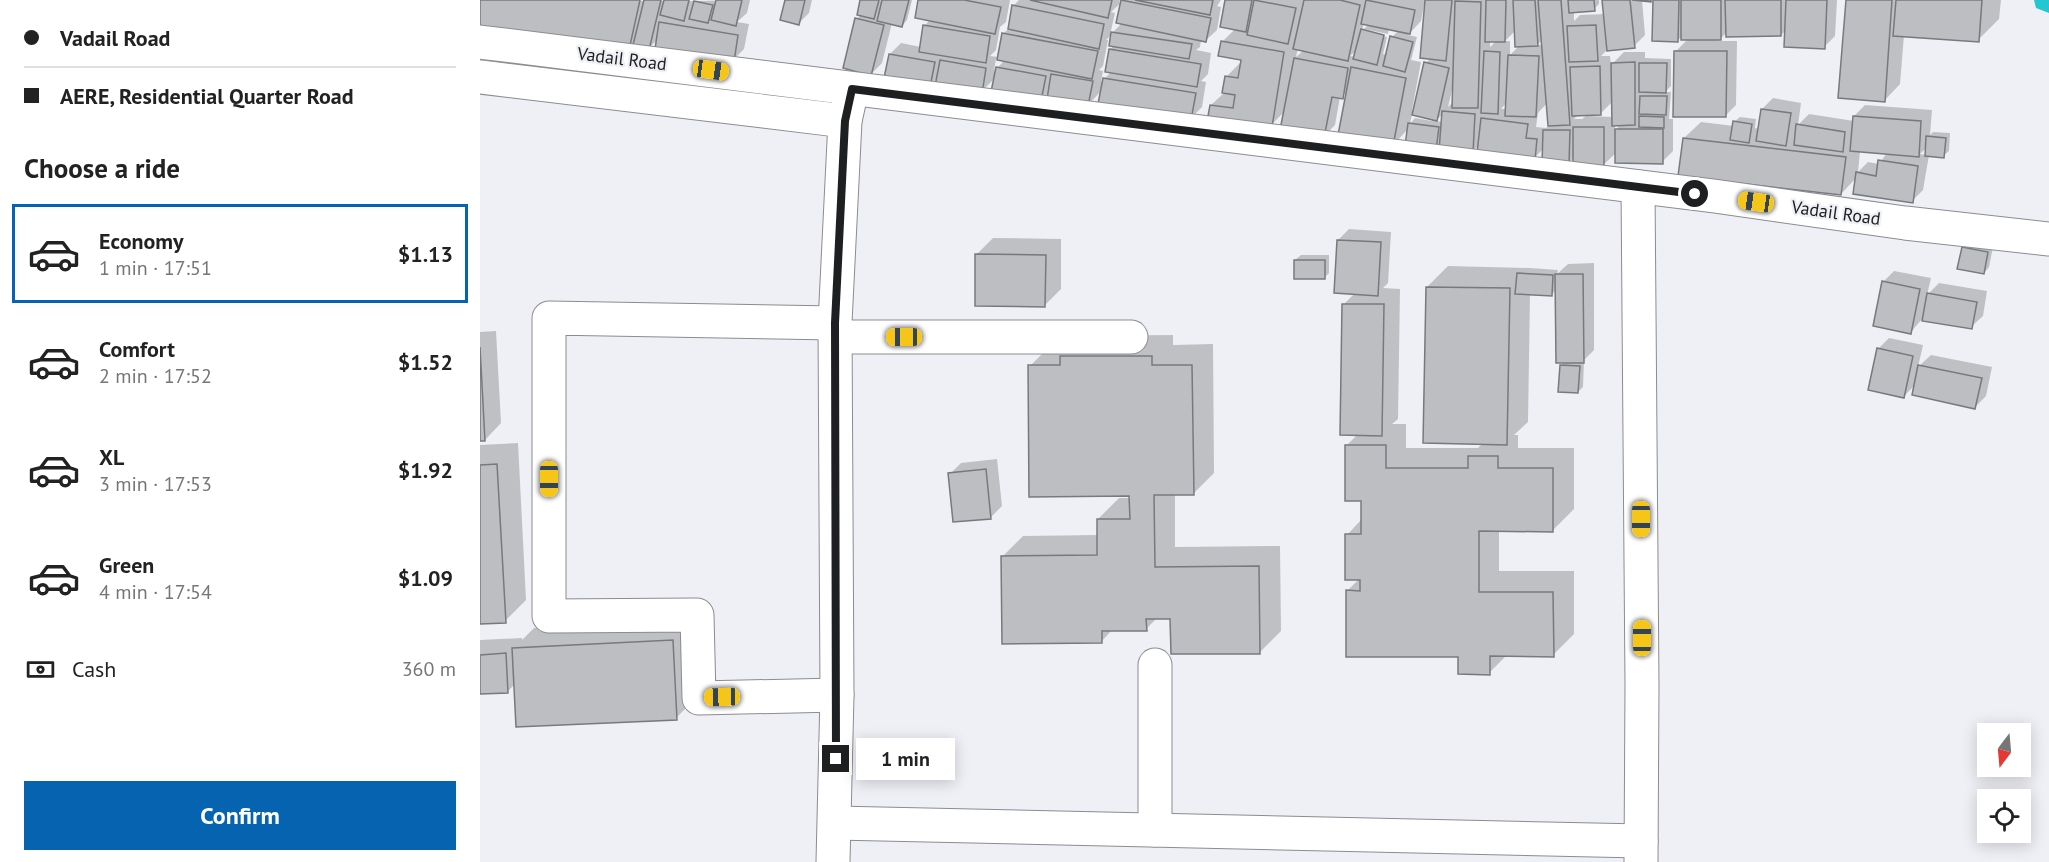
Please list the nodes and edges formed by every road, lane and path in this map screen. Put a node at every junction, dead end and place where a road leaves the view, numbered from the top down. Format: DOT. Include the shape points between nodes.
graph roads {
  1 [pos="480,42"];
  2 [pos="480,77"];
  3 [pos="852,89"];
  4 [pos="845,121"];
  5 [pos="1638,187"];
  6 [pos="2049,239"];
  7 [pos="835,330"];
  8 [pos="1131,337"];
  9 [pos="1155,665"];
  10 [pos="837,695"];
  11 [pos="835,823"];
  12 [pos="1155,830"];
  13 [pos="1641,852"];
  14 [pos="833,862"];
  1 -- 3 [label="street, Vadail Road"];
  2 -- 4 [label="street"];
  3 -- 4 [label="street"];
  3 -- 5 [label="street, Vadail Road"];
  4 -- 7 [label="street"];
  5 -- 6 [label="street, Vadail Road"];
  5 -- 13 [label="street"];
  7 -- 8 [label="street"];
  7 -- 10 [label="street"];
  7 -- 10 [label="street" via="549,318 549,616 697,615 699,698"];
  9 -- 12 [label="street"];
  10 -- 11 [label="street"];
  11 -- 12 [label="street"];
  11 -- 14 [label="street"];
  12 -- 13 [label="street"];
}
